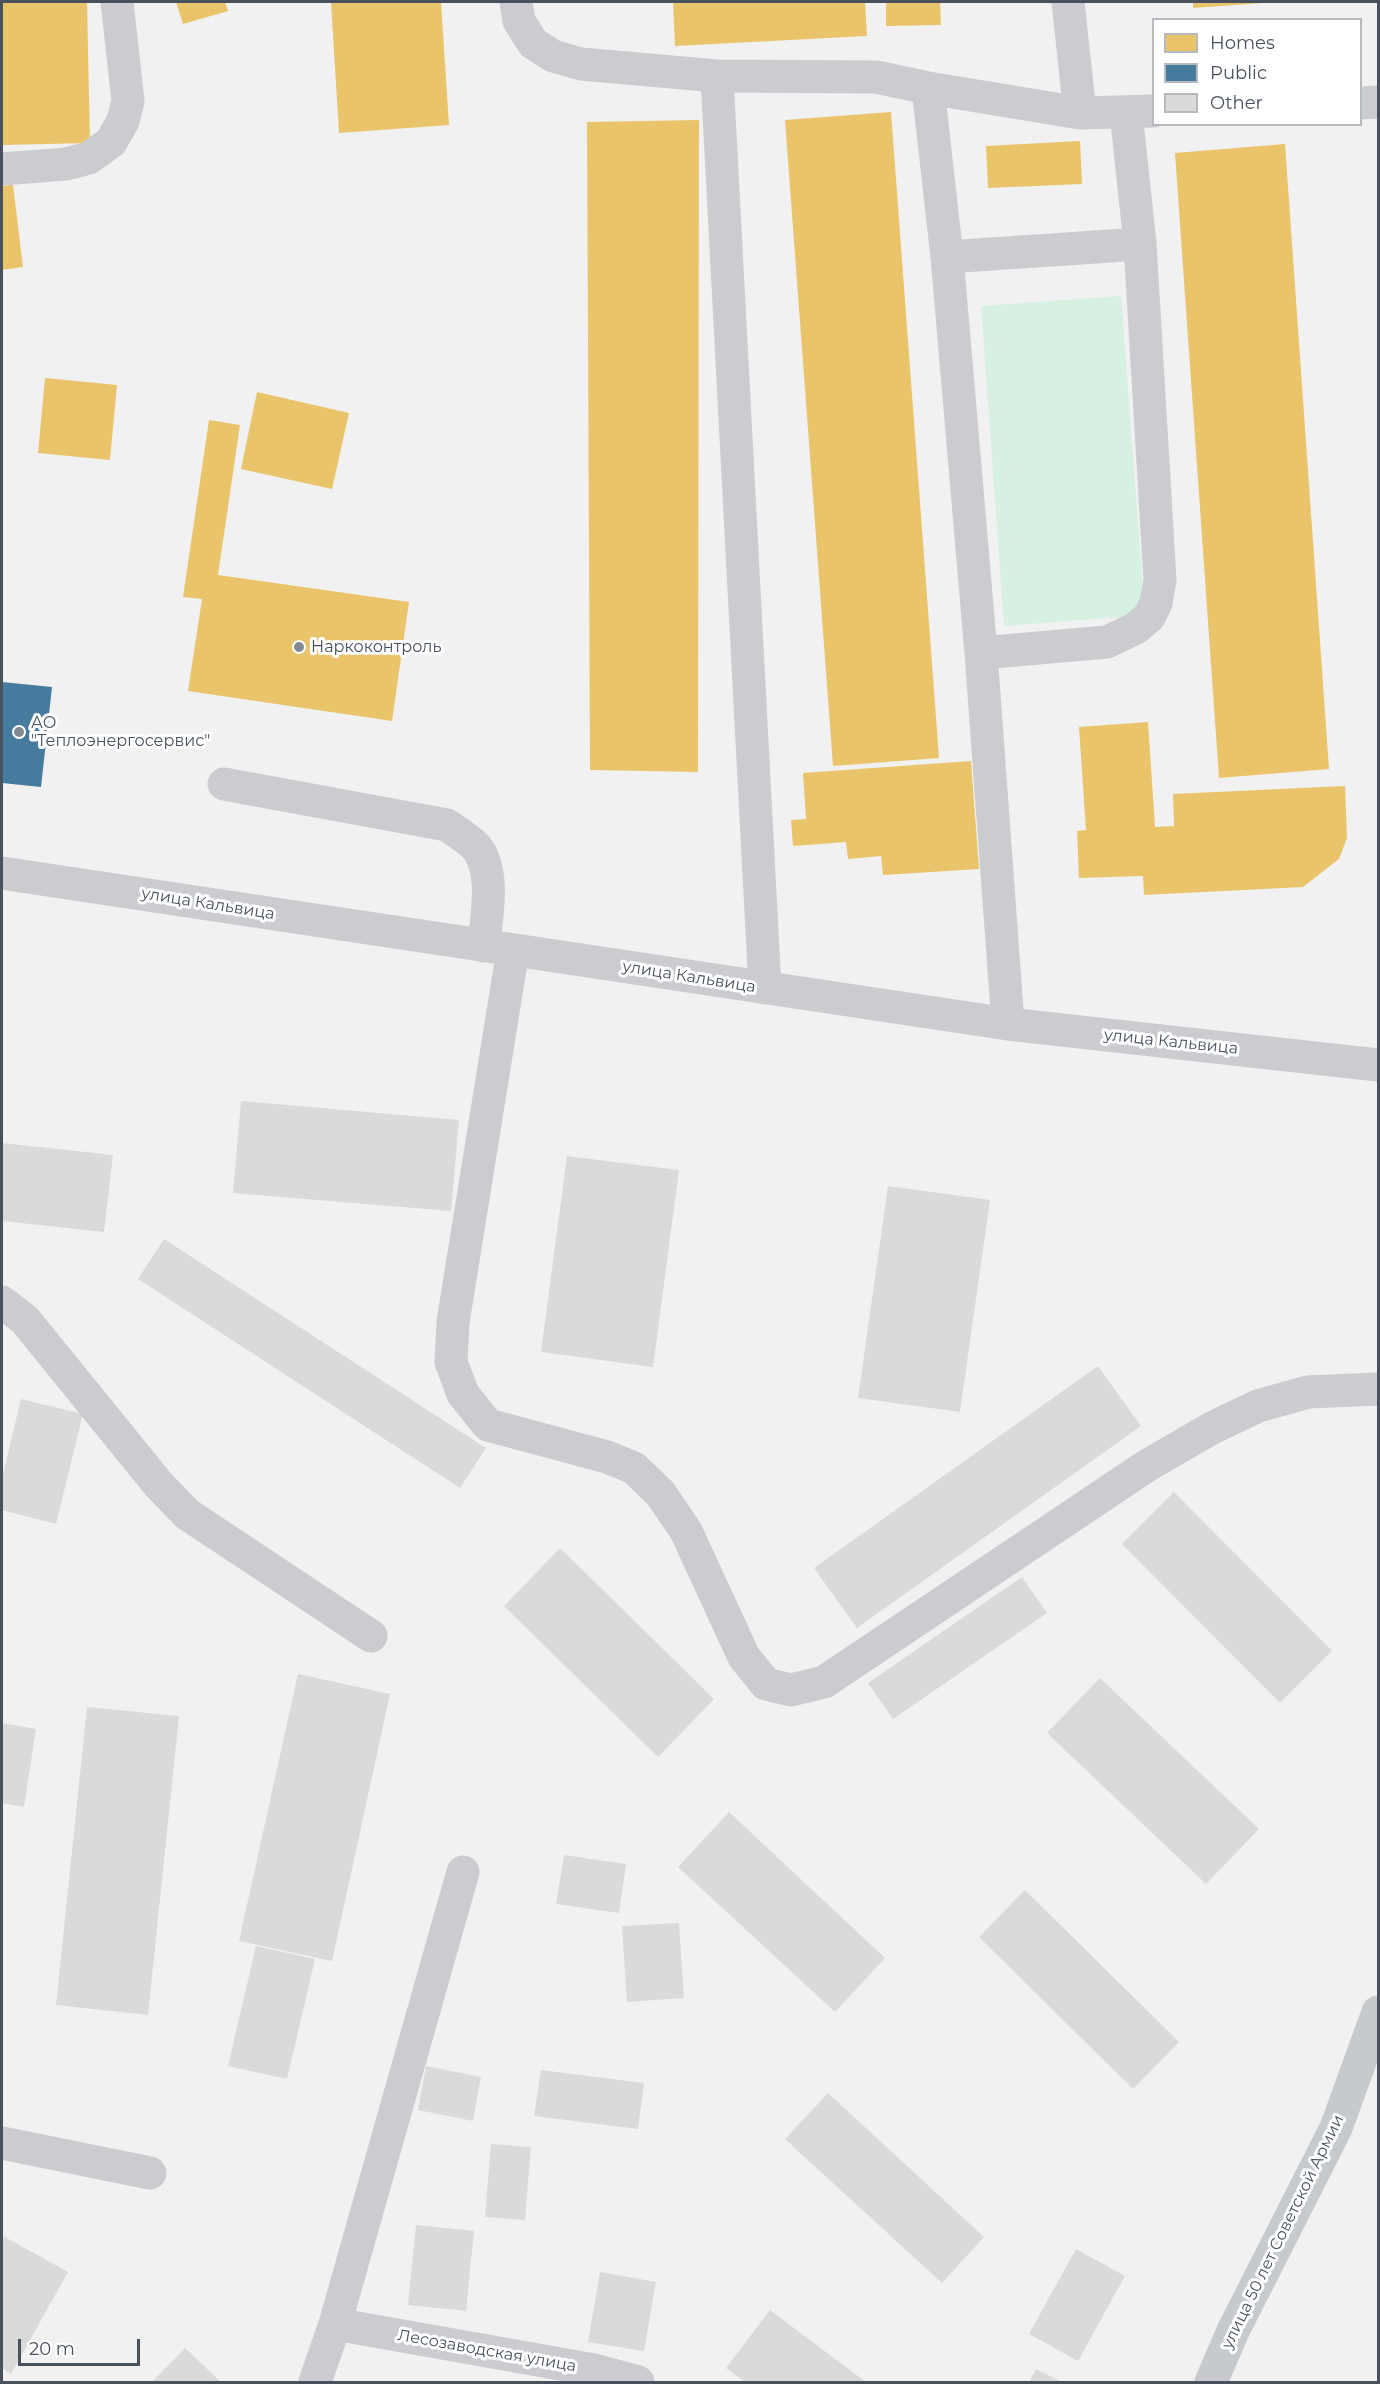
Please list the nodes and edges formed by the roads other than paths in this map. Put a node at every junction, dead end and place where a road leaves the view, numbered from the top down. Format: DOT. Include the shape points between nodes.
graph roads {
  1 [pos="117,2"];
  2 [pos="516,2"];
  3 [pos="1068,2"];
  4 [pos="717,76"];
  5 [pos="928,88"];
  6 [pos="1378,102"];
  7 [pos="1362,103"];
  8 [pos="1140,111"];
  9 [pos="1080,112"];
  10 [pos="2,169"];
  11 [pos="1140,244"];
  12 [pos="947,257"];
  13 [pos="981,653"];
  14 [pos="224,784"];
  15 [pos="2,873"];
  16 [pos="499,948"];
  17 [pos="765,988"];
  18 [pos="1008,1024"];
  19 [pos="1378,1065"];
  20 [pos="2,1302"];
  21 [pos="1378,1389"];
  22 [pos="371,1636"];
  23 [pos="463,1872"];
  24 [pos="1378,2012"];
  25 [pos="2,2143"];
  26 [pos="150,2173"];
  27 [pos="335,2324"];
  28 [pos="315,2382"];
  29 [pos="638,2382"];
  30 [pos="1210,2382"];
  1 -- 10 [label="street" via="128,101 123,121 111,142 89,158 66,164"];
  2 -- 4 [label="street" via="519,21 533,43 553,56 581,64"];
  3 -- 9 [label="street"];
  4 -- 5 [label="street" via="876,77"];
  4 -- 17 [label="street"];
  5 -- 9 [label="street"];
  5 -- 12 [label="street"];
  6 -- 7 [label="street"];
  8 -- 9 [label="street"];
  8 -- 11 [label="street"];
  11 -- 12 [label="street"];
  11 -- 13 [label="street" via="1160,580 1156,603 1149,617 1136,628 1107,642"];
  12 -- 13 [label="street"];
  13 -- 18 [label="street"];
  14 -- 16 [label="street" via="447,825 476,847 485,862"];
  15 -- 16 [label="street, улица Кальвица"];
  16 -- 17 [label="street, улица Кальвица"];
  16 -- 21 [label="street" via="451,1362 463,1394 488,1425 625,1464 660,1493 686,1531 744,1657 766,1684 791,1690 824,1682 1148,1465 1258,1406 1308,1392"];
  17 -- 18 [label="street, улица Кальвица"];
  18 -- 19 [label="street, улица Кальвица"];
  20 -- 22 [label="street" via="25,1320 159,1485 188,1514"];
  23 -- 27 [label="street"];
  24 -- 30 [label="main road, улица 50 лет Советской Армии" via="1336,2128"];
  25 -- 26 [label="street"];
  27 -- 28 [label="street"];
  27 -- 29 [label="street, Лесозаводская улица" via="594,2370"];
}
